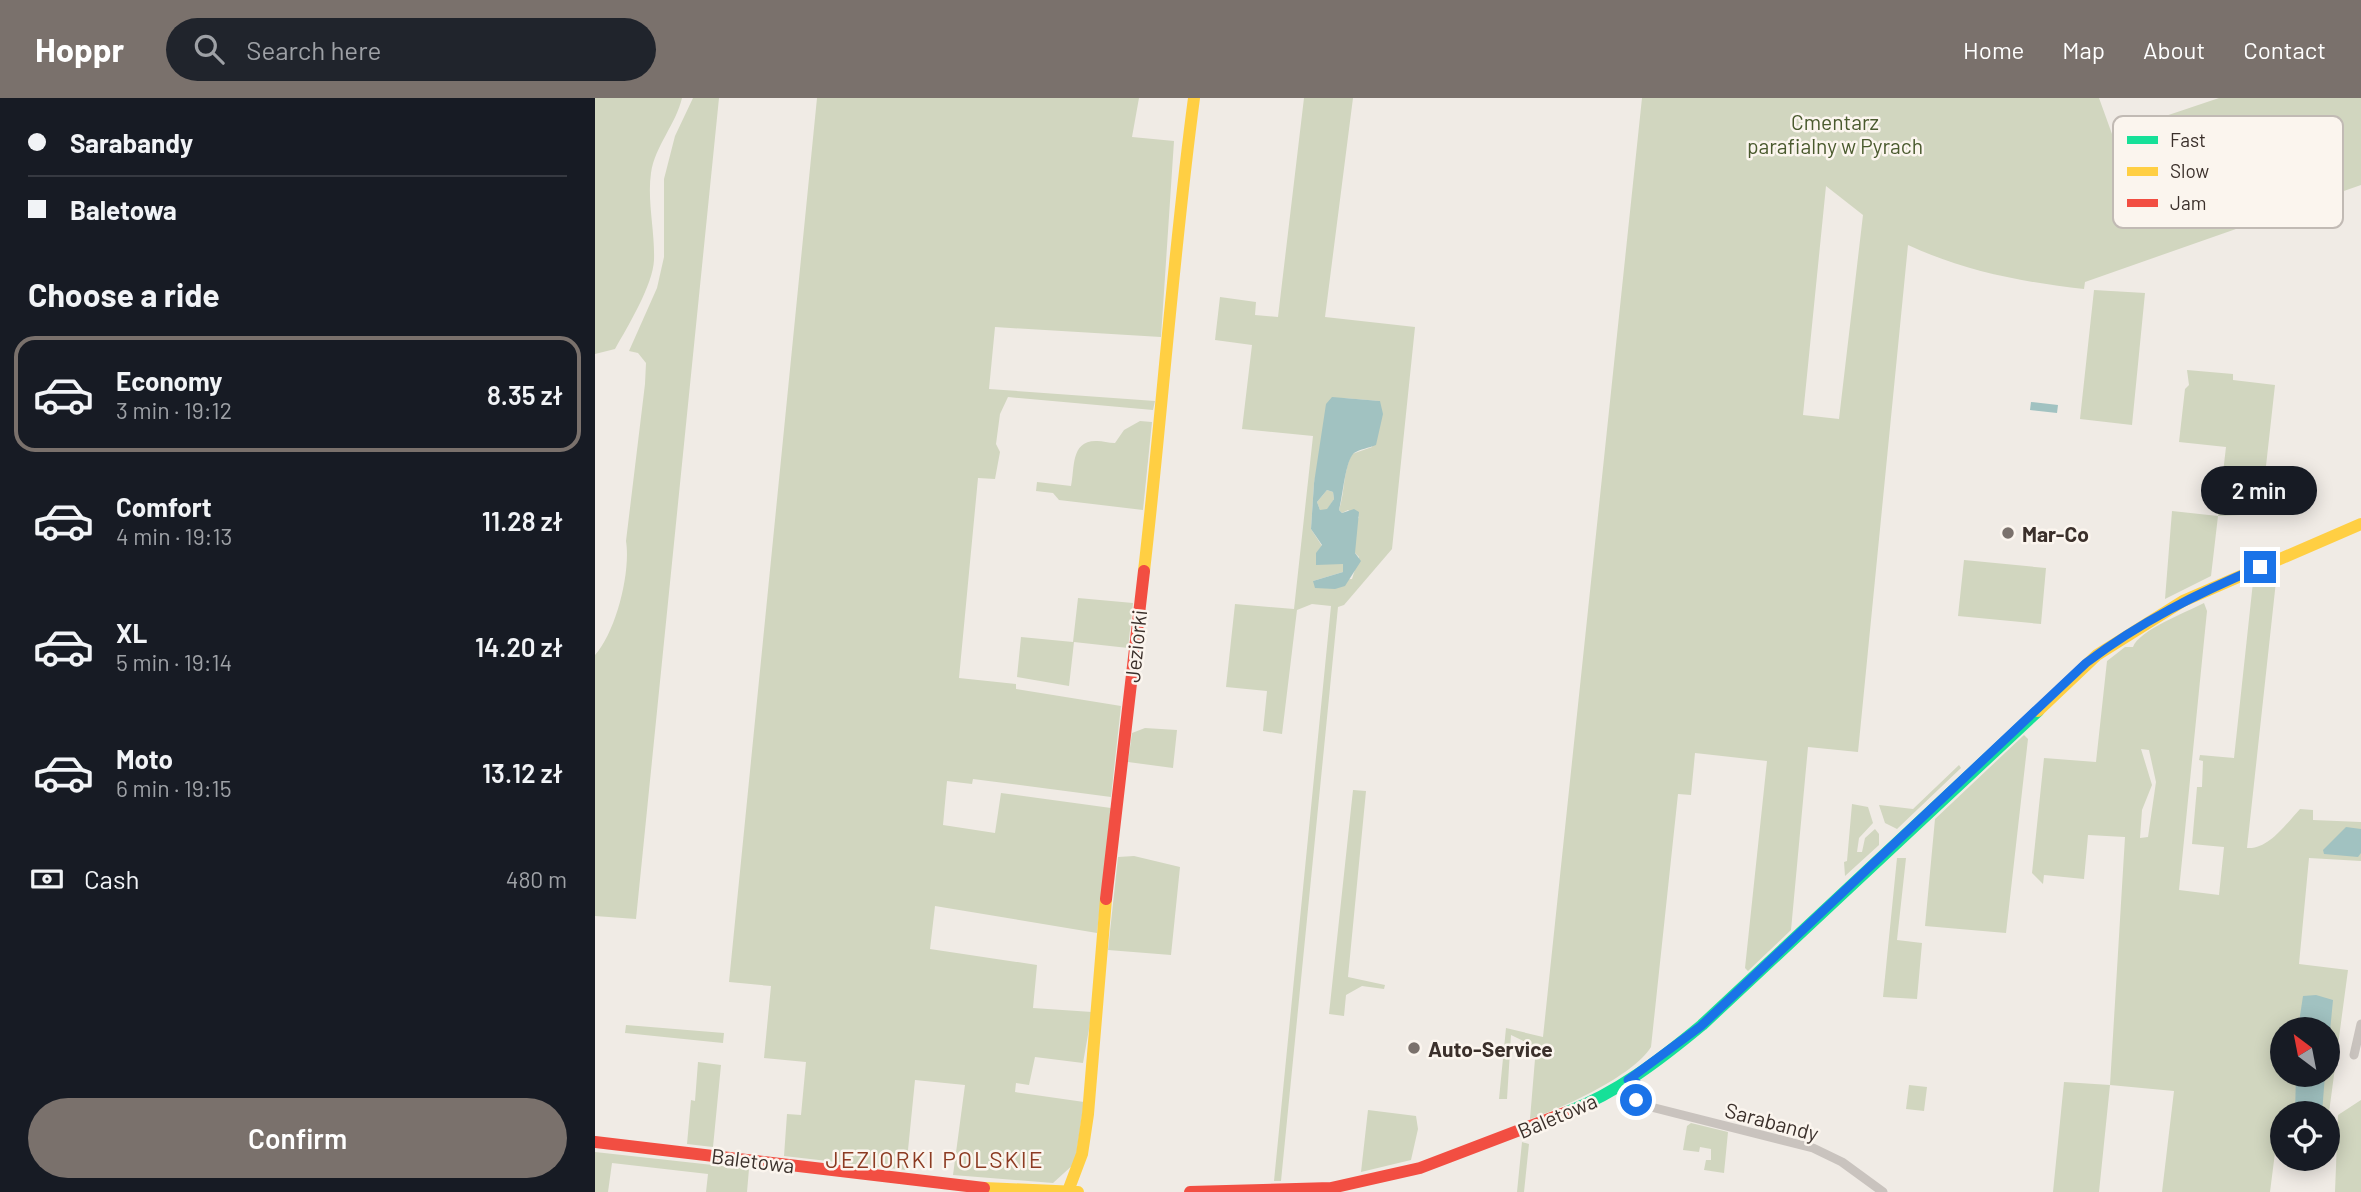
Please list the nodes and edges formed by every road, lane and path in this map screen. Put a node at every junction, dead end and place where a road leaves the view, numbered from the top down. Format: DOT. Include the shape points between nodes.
graph roads {
  1 [pos="1194,98"];
  2 [pos="2361,524"];
  3 [pos="2361,1024"];
  4 [pos="2354,1055"];
  5 [pos="1628,1080"];
  6 [pos="595,1142"];
  7 [pos="1005,1191"];
  8 [pos="1067,1191"];
  9 [pos="1079,1192"];
  10 [pos="1190,1192"];
  11 [pos="1883,1192"];
  1 -- 8 [label="street, Jeziorki" via="1107,886 1088,1114 1082,1154"];
  2 -- 5 [label="street, Baletowa" via="2183,600 2097,655 1701,1026"];
  3 -- 4 [label="street"];
  5 -- 10 [label="street, Baletowa" via="1562,1116 1388,1177 1312,1190"];
  5 -- 11 [label="street, Sarabandy" via="1630,1094 1661,1110 1813,1148 1842,1162"];
  6 -- 7 [label="street, Baletowa"];
  7 -- 8 [label="street, Baletowa"];
  8 -- 9 [label="street, Baletowa"];
}
